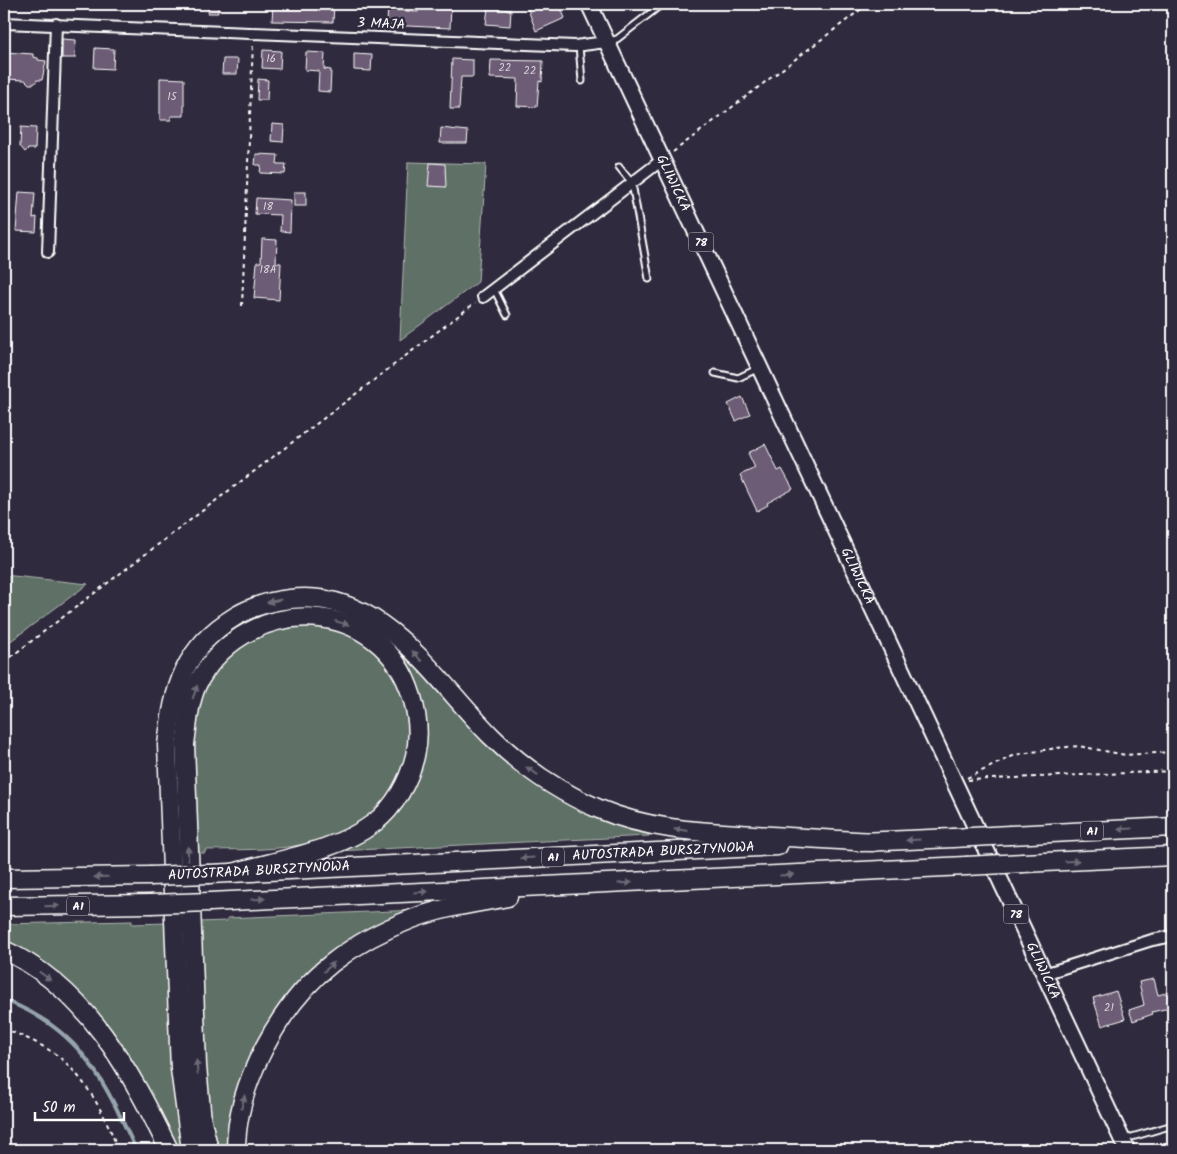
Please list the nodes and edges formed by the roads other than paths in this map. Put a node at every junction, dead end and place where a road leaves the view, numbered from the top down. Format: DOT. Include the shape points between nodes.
graph roads {
  1 [pos="589,4"];
  2 [pos="662,4"];
  3 [pos="4,23"];
  4 [pos="56,24"];
  5 [pos="606,42"];
  6 [pos="579,46"];
  7 [pos="582,81"];
  8 [pos="662,160"];
  9 [pos="619,167"];
  10 [pos="632,183"];
  11 [pos="48,252"];
  12 [pos="649,279"];
  13 [pos="494,288"];
  14 [pos="483,296"];
  15 [pos="507,315"];
  16 [pos="759,367"];
  17 [pos="715,373"];
  18 [pos="1173,827"];
  19 [pos="873,842"];
  20 [pos="1173,856"];
  21 [pos="233,873"];
  22 [pos="4,878"];
  23 [pos="576,885"];
  24 [pos="4,906"];
  25 [pos="1173,936"];
  26 [pos="4,950"];
  27 [pos="1044,974"];
  28 [pos="1173,1124"];
  29 [pos="1124,1145"];
  30 [pos="169,1150"];
  31 [pos="191,1150"];
  32 [pos="209,1150"];
  33 [pos="236,1150"];
  1 -- 5 [label="main road, GLIWICKA / 78"];
  2 -- 5 [label="lane" via="617,38"];
  3 -- 4 [label="street, 3 MAJA"];
  4 -- 6 [label="street, 3 MAJA"];
  4 -- 11 [label="street"];
  5 -- 6 [label="street, 3 MAJA"];
  5 -- 8 [label="main road, GLIWICKA / 78"];
  6 -- 7 [label="lane"];
  8 -- 10 [label="street"];
  8 -- 16 [label="main road, GLIWICKA / 78"];
  9 -- 10 [label="lane"];
  10 -- 12 [label="lane"];
  10 -- 13 [label="street"];
  13 -- 14 [label="street"];
  13 -- 15 [label="lane"];
  16 -- 17 [label="lane" via="738,378"];
  16 -- 27 [label="main road, GLIWICKA / 78"];
  18 -- 19 [label="highway, AUTOSTRADA BURSZTYNOWA / A1, one-way, bridge"];
  19 -- 21 [label="highway, AUTOSTRADA BURSZTYNOWA / A1, one-way"];
  19 -- 31 [label="highway, one-way" via="696,832 657,826 599,809 560,790 524,766 492,737 406,644 383,624 358,609 330,600 303,597 272,600 247,610 219,626 198,648 182,674 172,703 168,745 180,1069"];
  23 -- 20 [label="highway, AUTOSTRADA BURSZTYNOWA / A1, one-way, bridge"];
  21 -- 22 [label="highway, AUTOSTRADA BURSZTYNOWA / A1, one-way, bridge"];
  32 -- 21 [label="highway, one-way" via="201,1112 194,1011 185,744 190,707 199,680 214,658 232,640 252,628 276,619 302,616 326,618 351,626 372,638 392,657 408,683 416,712 418,741 411,772 396,800 375,822 346,840"];
  24 -- 23 [label="highway, AUTOSTRADA BURSZTYNOWA / A1, one-way, bridge" via="210,902"];
  33 -- 23 [label="highway, one-way" via="244,1098 257,1063 275,1029 303,992 332,963 372,937 413,918 463,905"];
  25 -- 27 [label="street"];
  26 -- 30 [label="highway, one-way" via="50,979 84,1010 110,1042 135,1083"];
  27 -- 29 [label="main road, GLIWICKA / 78"];
  28 -- 29 [label="lane"];
}
